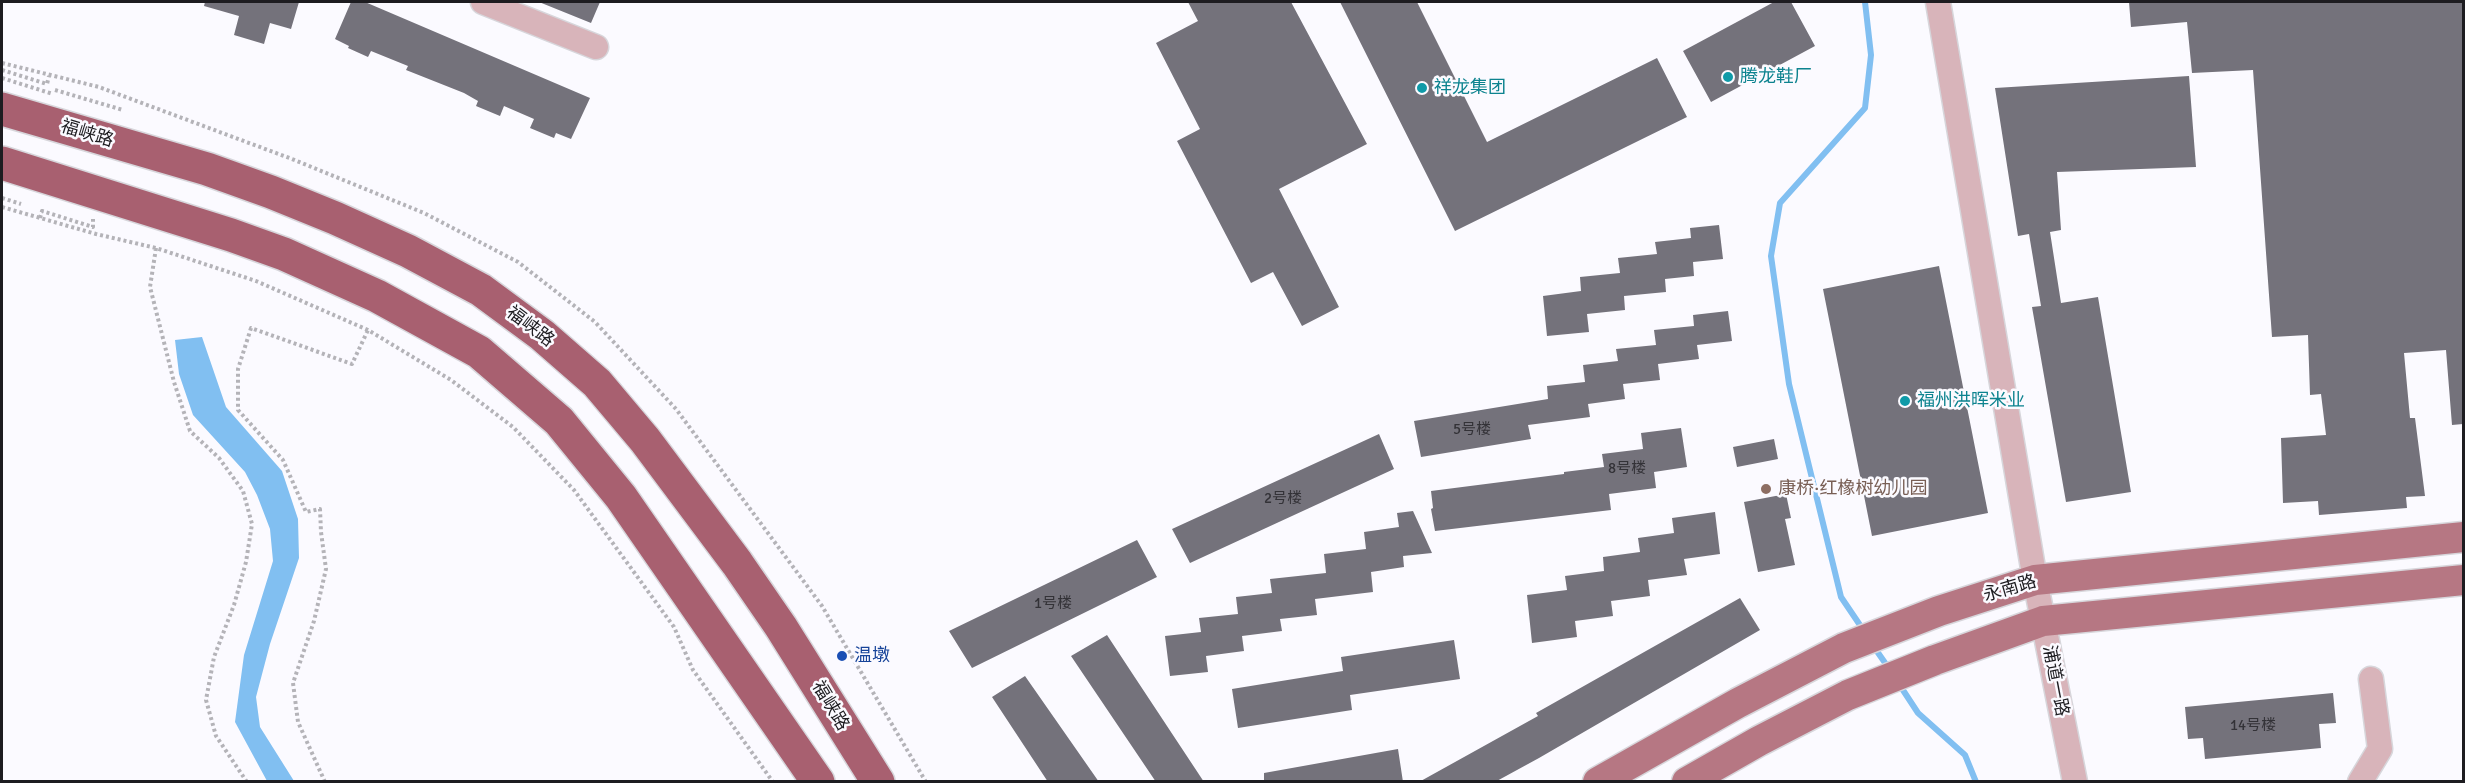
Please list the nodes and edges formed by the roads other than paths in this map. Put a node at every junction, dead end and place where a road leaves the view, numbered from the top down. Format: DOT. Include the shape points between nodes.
graph roads {
  1 [pos="483,2"];
  2 [pos="1938,2"];
  3 [pos="596,47"];
  4 [pos="2,109"];
  5 [pos="2,164"];
  6 [pos="2463,537"];
  7 [pos="2035,580"];
  8 [pos="2463,580"];
  9 [pos="2043,621"];
  10 [pos="2371,679"];
  11 [pos="818,782"];
  12 [pos="878,782"];
  13 [pos="1598,782"];
  14 [pos="1686,782"];
  15 [pos="2075,782"];
  16 [pos="2360,782"];
  1 -- 3 [label="street"];
  2 -- 7 [label="street, 浦道一路"];
  4 -- 12 [label="highway, 福峡路" via="207,170 334,218 481,290 542,336 597,383 659,459 768,608"];
  5 -- 11 [label="highway" via="284,254 376,296 479,352 559,421 621,497"];
  6 -- 7 [label="main road, 永南路"];
  7 -- 9 [label="street, 浦道一路"];
  7 -- 13 [label="main road, 永南路" via="1844,648"];
  8 -- 9 [label="main road"];
  9 -- 14 [label="main road" via="1875,683"];
  9 -- 15 [label="street, 浦道一路"];
  10 -- 16 [label="street" via="2380,749"];
}
